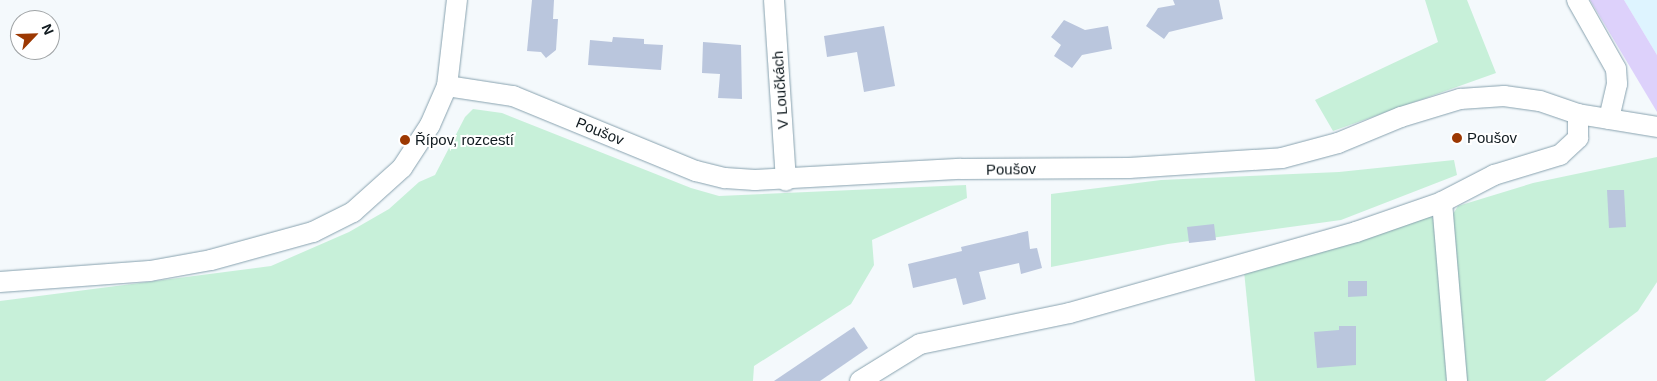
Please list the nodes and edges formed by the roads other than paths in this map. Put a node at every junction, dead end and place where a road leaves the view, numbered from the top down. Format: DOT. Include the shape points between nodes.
graph roads {
  1 [pos="457,0"];
  2 [pos="774,0"];
  3 [pos="1577,0"];
  4 [pos="447,86"];
  5 [pos="1578,114"];
  6 [pos="1609,119"];
  7 [pos="1657,127"];
  8 [pos="786,181"];
  9 [pos="1442,202"];
  10 [pos="0,282"];
  11 [pos="860,381"];
  12 [pos="1457,381"];
  1 -- 4 [label="street"];
  2 -- 8 [label="street, V Loučkách"];
  3 -- 6 [label="street" via="1616,69 1617,84"];
  4 -- 8 [label="street, Poušov" via="513,96 696,171 725,178"];
  4 -- 10 [label="street" via="430,125 402,168 353,212 313,232 259,249 150,272"];
  5 -- 6 [label="street, Poušov"];
  5 -- 8 [label="street, Poušov" via="1540,101 1504,96 1460,99 1401,117 1338,143 1282,158 1129,168 961,169"];
  5 -- 9 [label="street" via="1578,138 1560,155 1494,175"];
  6 -- 7 [label="street, Poušov"];
  9 -- 11 [label="street" via="1356,232 1070,313 920,344"];
  9 -- 12 [label="street"];
}
